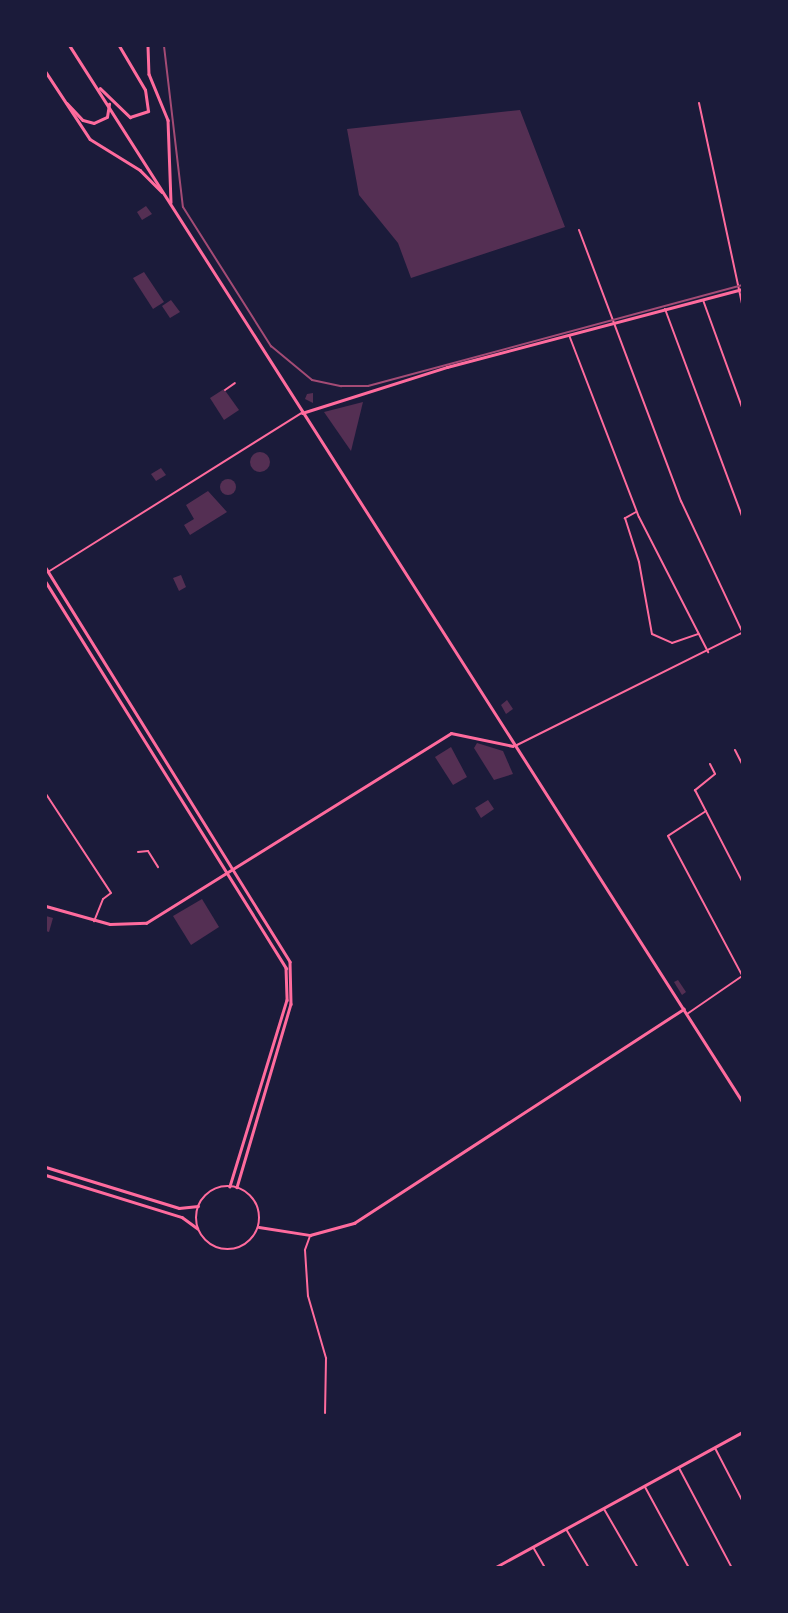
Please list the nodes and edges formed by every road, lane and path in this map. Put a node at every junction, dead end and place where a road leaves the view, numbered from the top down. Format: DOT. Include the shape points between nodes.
graph roads {
  1 [pos="70,46"];
  2 [pos="119,46"];
  3 [pos="148,46"];
  4 [pos="46,72"];
  5 [pos="93,80"];
  6 [pos="61,95"];
  7 [pos="699,103"];
  8 [pos="109,104"];
  9 [pos="171,202"];
  10 [pos="579,230"];
  11 [pos="743,289"];
  12 [pos="737,290"];
  13 [pos="703,299"];
  14 [pos="743,304"];
  15 [pos="665,308"];
  16 [pos="613,322"];
  17 [pos="569,334"];
  18 [pos="235,383"];
  19 [pos="225,390"];
  20 [pos="743,407"];
  21 [pos="302,412"];
  22 [pos="637,512"];
  23 [pos="743,516"];
  24 [pos="47,570"];
  25 [pos="46,582"];
  26 [pos="743,632"];
  27 [pos="699,633"];
  28 [pos="708,652"];
  29 [pos="513,746"];
  30 [pos="735,750"];
  31 [pos="709,764"];
  32 [pos="743,765"];
  33 [pos="46,794"];
  34 [pos="706,811"];
  35 [pos="138,852"];
  36 [pos="158,867"];
  37 [pos="234,869"];
  38 [pos="230,873"];
  39 [pos="743,881"];
  40 [pos="46,906"];
  41 [pos="94,921"];
  42 [pos="742,975"];
  43 [pos="684,1009"];
  44 [pos="687,1014"];
  45 [pos="278,1031"];
  46 [pos="282,1035"];
  47 [pos="258,1095"];
  48 [pos="264,1097"];
  49 [pos="743,1101"];
  50 [pos="46,1167"];
  51 [pos="46,1175"];
  52 [pos="230,1186"];
  53 [pos="237,1188"];
  54 [pos="198,1206"];
  55 [pos="259,1227"];
  56 [pos="199,1231"];
  57 [pos="310,1235"];
  58 [pos="325,1413"];
  59 [pos="743,1432"];
  60 [pos="715,1447"];
  61 [pos="679,1467"];
  62 [pos="645,1486"];
  63 [pos="743,1500"];
  64 [pos="604,1508"];
  65 [pos="565,1528"];
  66 [pos="533,1546"];
  67 [pos="496,1567"];
  68 [pos="545,1567"];
  69 [pos="589,1567"];
  70 [pos="638,1567"];
  71 [pos="689,1567"];
  72 [pos="732,1567"];
  1 -- 5 [label="street"];
  2 -- 5 [label="street" via="145,90 148,111 137,118 127,115"];
  3 -- 9 [label="street" via="149,74 168,120"];
  4 -- 6 [label="street"];
  5 -- 8 [label="street"];
  6 -- 8 [label="street" via="89,123 104,121"];
  6 -- 9 [label="street" via="80,129 102,149 149,177"];
  7 -- 12 [label="street"];
  8 -- 9 [label="street"];
  9 -- 21 [label="street"];
  10 -- 16 [label="street"];
  11 -- 12 [label="street"];
  12 -- 13 [label="street"];
  12 -- 14 [label="street"];
  13 -- 15 [label="street"];
  13 -- 20 [label="street"];
  15 -- 16 [label="street"];
  15 -- 23 [label="street"];
  16 -- 17 [label="street"];
  16 -- 26 [label="street" via="681,501"];
  17 -- 21 [label="street"];
  17 -- 22 [label="street"];
  18 -- 19 [label="street"];
  21 -- 24 [label="street"];
  21 -- 29 [label="street"];
  22 -- 27 [label="street"];
  22 -- 27 [label="street" via="625,518 639,562 652,634 672,643"];
  24 -- 37 [label="street"];
  25 -- 38 [label="street"];
  26 -- 28 [label="street"];
  27 -- 28 [label="street"];
  28 -- 29 [label="street"];
  29 -- 37 [label="street" via="452,733"];
  29 -- 43 [label="street"];
  30 -- 32 [label="street"];
  31 -- 34 [label="street" via="715,774 695,788"];
  33 -- 41 [label="street" via="111,893"];
  34 -- 39 [label="street"];
  34 -- 42 [label="street" via="668,836"];
  35 -- 36 [label="street" via="148,851"];
  37 -- 38 [label="street"];
  37 -- 46 [label="street" via="290,962 294,987"];
  38 -- 41 [label="street" via="146,923"];
  38 -- 45 [label="street" via="286,968 289,989"];
  40 -- 41 [label="street"];
  42 -- 44 [label="street"];
  43 -- 44 [label="street"];
  43 -- 57 [label="street" via="354,1223"];
  44 -- 49 [label="street"];
  45 -- 46 [label="street"];
  45 -- 47 [label="street"];
  46 -- 48 [label="street"];
  47 -- 48 [label="street"];
  47 -- 52 [label="street"];
  48 -- 53 [label="street"];
  50 -- 54 [label="street" via="179,1208"];
  51 -- 56 [label="street" via="182,1217"];
  52 -- 53 [label="street"];
  52 -- 54 [label="street" via="210,1192"];
  53 -- 55 [label="street" via="256,1201"];
  54 -- 56 [label="street"];
  55 -- 56 [label="street" via="250,1242 231,1251 212,1246"];
  55 -- 57 [label="street"];
  57 -- 58 [label="street" via="305,1250 308,1296 326,1358"];
  59 -- 60 [label="street"];
  60 -- 61 [label="street"];
  60 -- 63 [label="street"];
  61 -- 62 [label="street"];
  61 -- 72 [label="street"];
  62 -- 64 [label="street"];
  62 -- 71 [label="street"];
  64 -- 65 [label="street"];
  64 -- 70 [label="street"];
  65 -- 66 [label="street"];
  65 -- 69 [label="street"];
  66 -- 67 [label="street"];
  66 -- 68 [label="street"];
}
